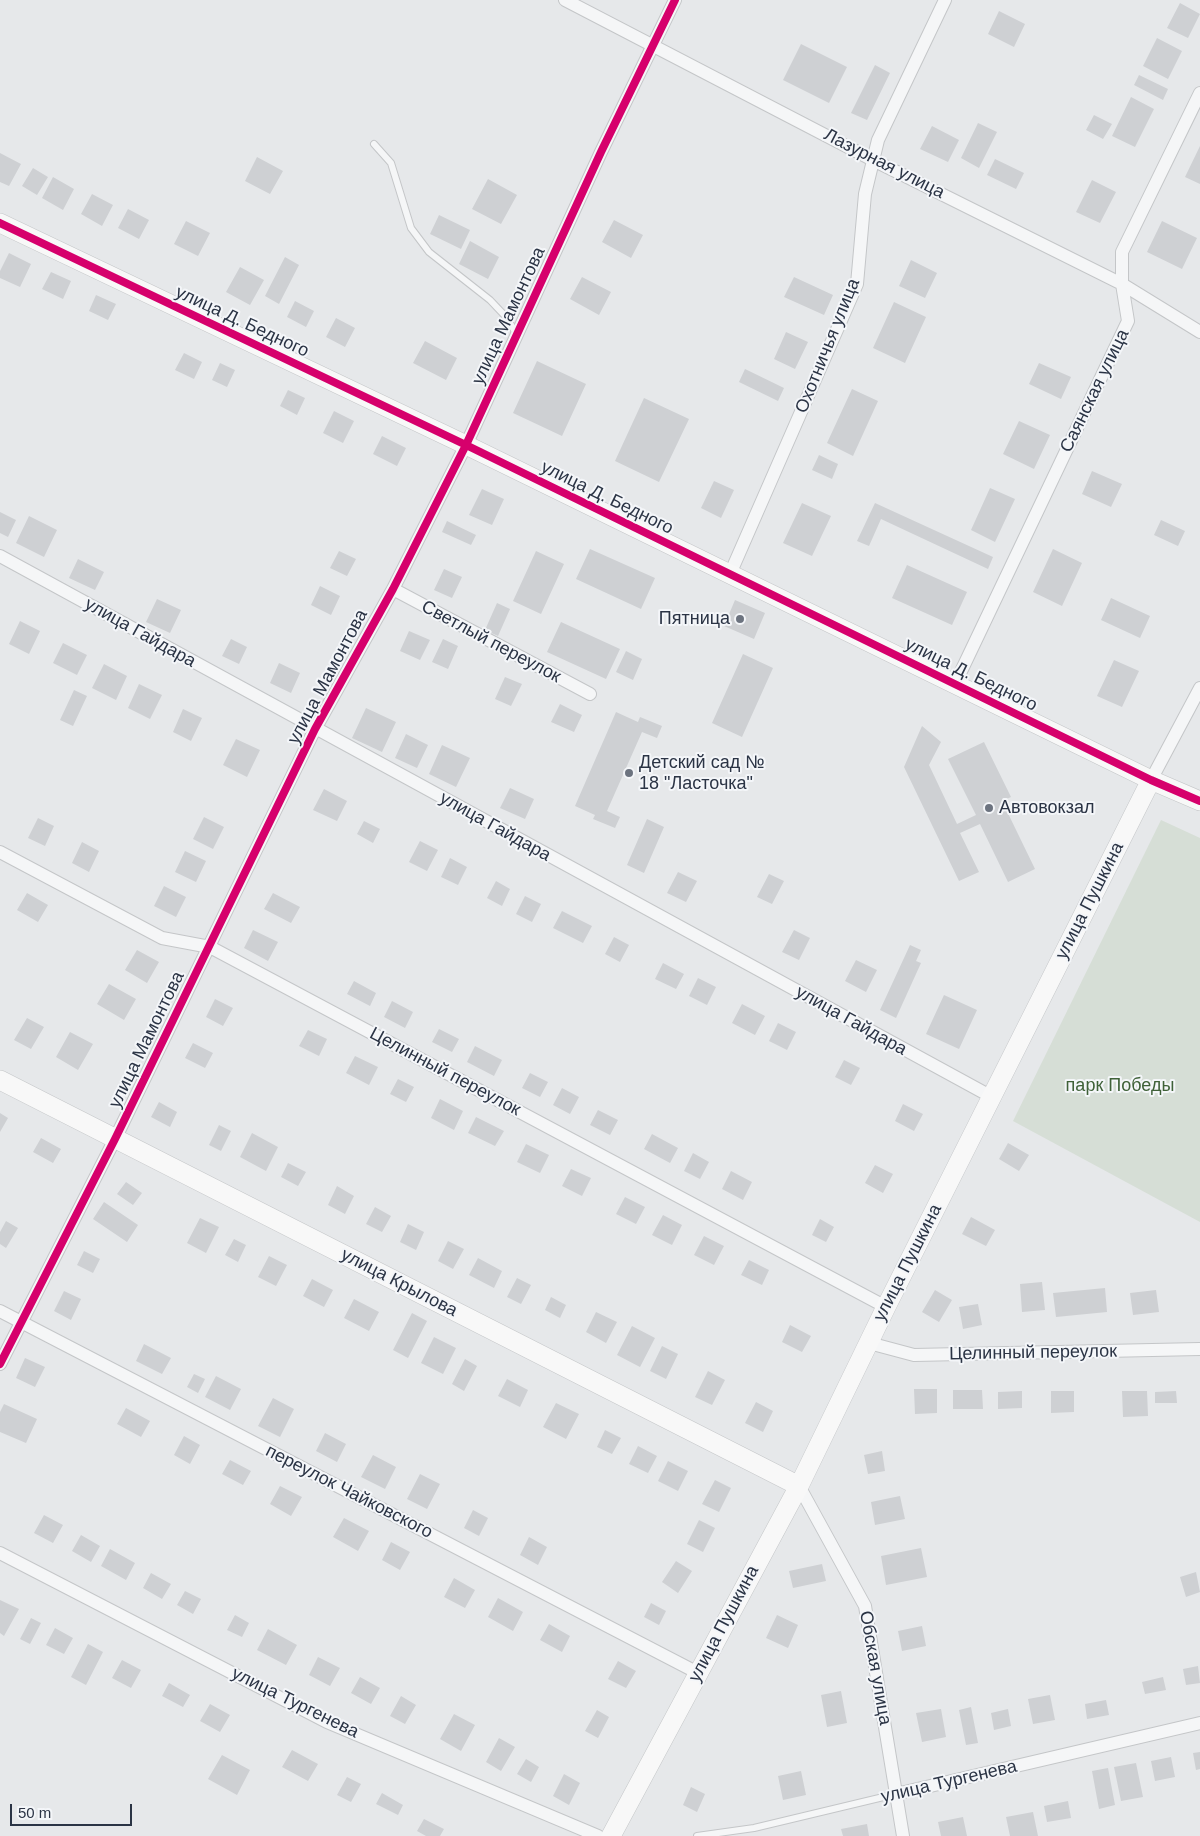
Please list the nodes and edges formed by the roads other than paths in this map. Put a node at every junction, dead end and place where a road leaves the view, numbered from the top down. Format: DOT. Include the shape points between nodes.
graph roads {
  1 [pos="565,0"];
  2 [pos="675,0"];
  3 [pos="945,0"];
  4 [pos="653,46"];
  5 [pos="1200,93"];
  6 [pos="374,144"];
  7 [pos="874,160"];
  8 [pos="0,223"];
  9 [pos="1122,284"];
  10 [pos="1200,332"];
  11 [pos="517,335"];
  12 [pos="466,446"];
  13 [pos="0,556"];
  14 [pos="730,574"];
  15 [pos="393,590"];
  16 [pos="955,684"];
  17 [pos="1200,688"];
  18 [pos="590,694"];
  19 [pos="315,729"];
  20 [pos="1151,780"];
  21 [pos="1200,801"];
  22 [pos="0,852"];
  23 [pos="210,947"];
  24 [pos="0,1080"];
  25 [pos="992,1098"];
  26 [pos="115,1140"];
  27 [pos="886,1307"];
  28 [pos="0,1312"];
  29 [pos="23,1323"];
  30 [pos="869,1343"];
  31 [pos="1200,1349"];
  32 [pos="0,1364"];
  33 [pos="799,1486"];
  34 [pos="0,1553"];
  35 [pos="698,1673"];
  36 [pos="1200,1723"];
  37 [pos="896,1794"];
  38 [pos="598,1836"];
  39 [pos="611,1836"];
  40 [pos="697,1836"];
  41 [pos="903,1836"];
  1 -- 4 [label="street, Лазурная улица"];
  2 -- 4 [label="street, улица Мамонтова"];
  3 -- 7 [label="street, Охотничья улица" via="878,140"];
  4 -- 7 [label="street, Лазурная улица"];
  4 -- 11 [label="street, улица Мамонтова"];
  5 -- 9 [label="street, Саянская улица" via="1122,252"];
  6 -- 11 [label="lane" via="391,163 411,228 429,252 490,300"];
  7 -- 9 [label="street, Лазурная улица"];
  7 -- 14 [label="street, Охотничья улица" via="865,194 857,284"];
  8 -- 12 [label="street, улица Д. Бедного"];
  9 -- 10 [label="street, Лазурная улица"];
  9 -- 16 [label="street, Саянская улица" via="1128,321"];
  11 -- 12 [label="street, улица Мамонтова"];
  12 -- 14 [label="street, улица Д. Бедного"];
  12 -- 15 [label="street, улица Мамонтова"];
  13 -- 19 [label="street, улица Гайдара"];
  14 -- 16 [label="street, улица Д. Бедного"];
  15 -- 18 [label="street, Светлый переулок"];
  15 -- 19 [label="street, улица Мамонтова"];
  16 -- 20 [label="street, улица Д. Бедного"];
  17 -- 20 [label="street, улица Пушкина"];
  19 -- 23 [label="street, улица Мамонтова"];
  19 -- 25 [label="street, улица Гайдара"];
  20 -- 21 [label="street, улица Д. Бедного"];
  20 -- 25 [label="street, улица Пушкина"];
  22 -- 23 [label="street, Целинный переулок" via="162,938"];
  23 -- 26 [label="street, улица Мамонтова"];
  23 -- 27 [label="street, Целинный переулок"];
  24 -- 26 [label="street, улица Крылова"];
  25 -- 27 [label="street, улица Пушкина"];
  26 -- 29 [label="street, улица Мамонтова"];
  26 -- 33 [label="street, улица Крылова"];
  27 -- 30 [label="street, улица Пушкина"];
  28 -- 29 [label="street, переулок Чайковского"];
  29 -- 32 [label="street, улица Мамонтова"];
  29 -- 35 [label="street, переулок Чайковского"];
  30 -- 31 [label="street, Целинный переулок" via="914,1355"];
  30 -- 33 [label="street, улица Пушкина"];
  33 -- 35 [label="street, улица Пушкина"];
  33 -- 37 [label="street, Обская улица" via="865,1606"];
  34 -- 38 [label="street, улица Тургенева" via="327,1722"];
  35 -- 39 [label="street, улица Пушкина"];
  36 -- 37 [label="street, улица Тургенева"];
  37 -- 40 [label="lane, улица Тургенева" via="754,1828"];
  37 -- 41 [label="street, Обская улица"];
}
